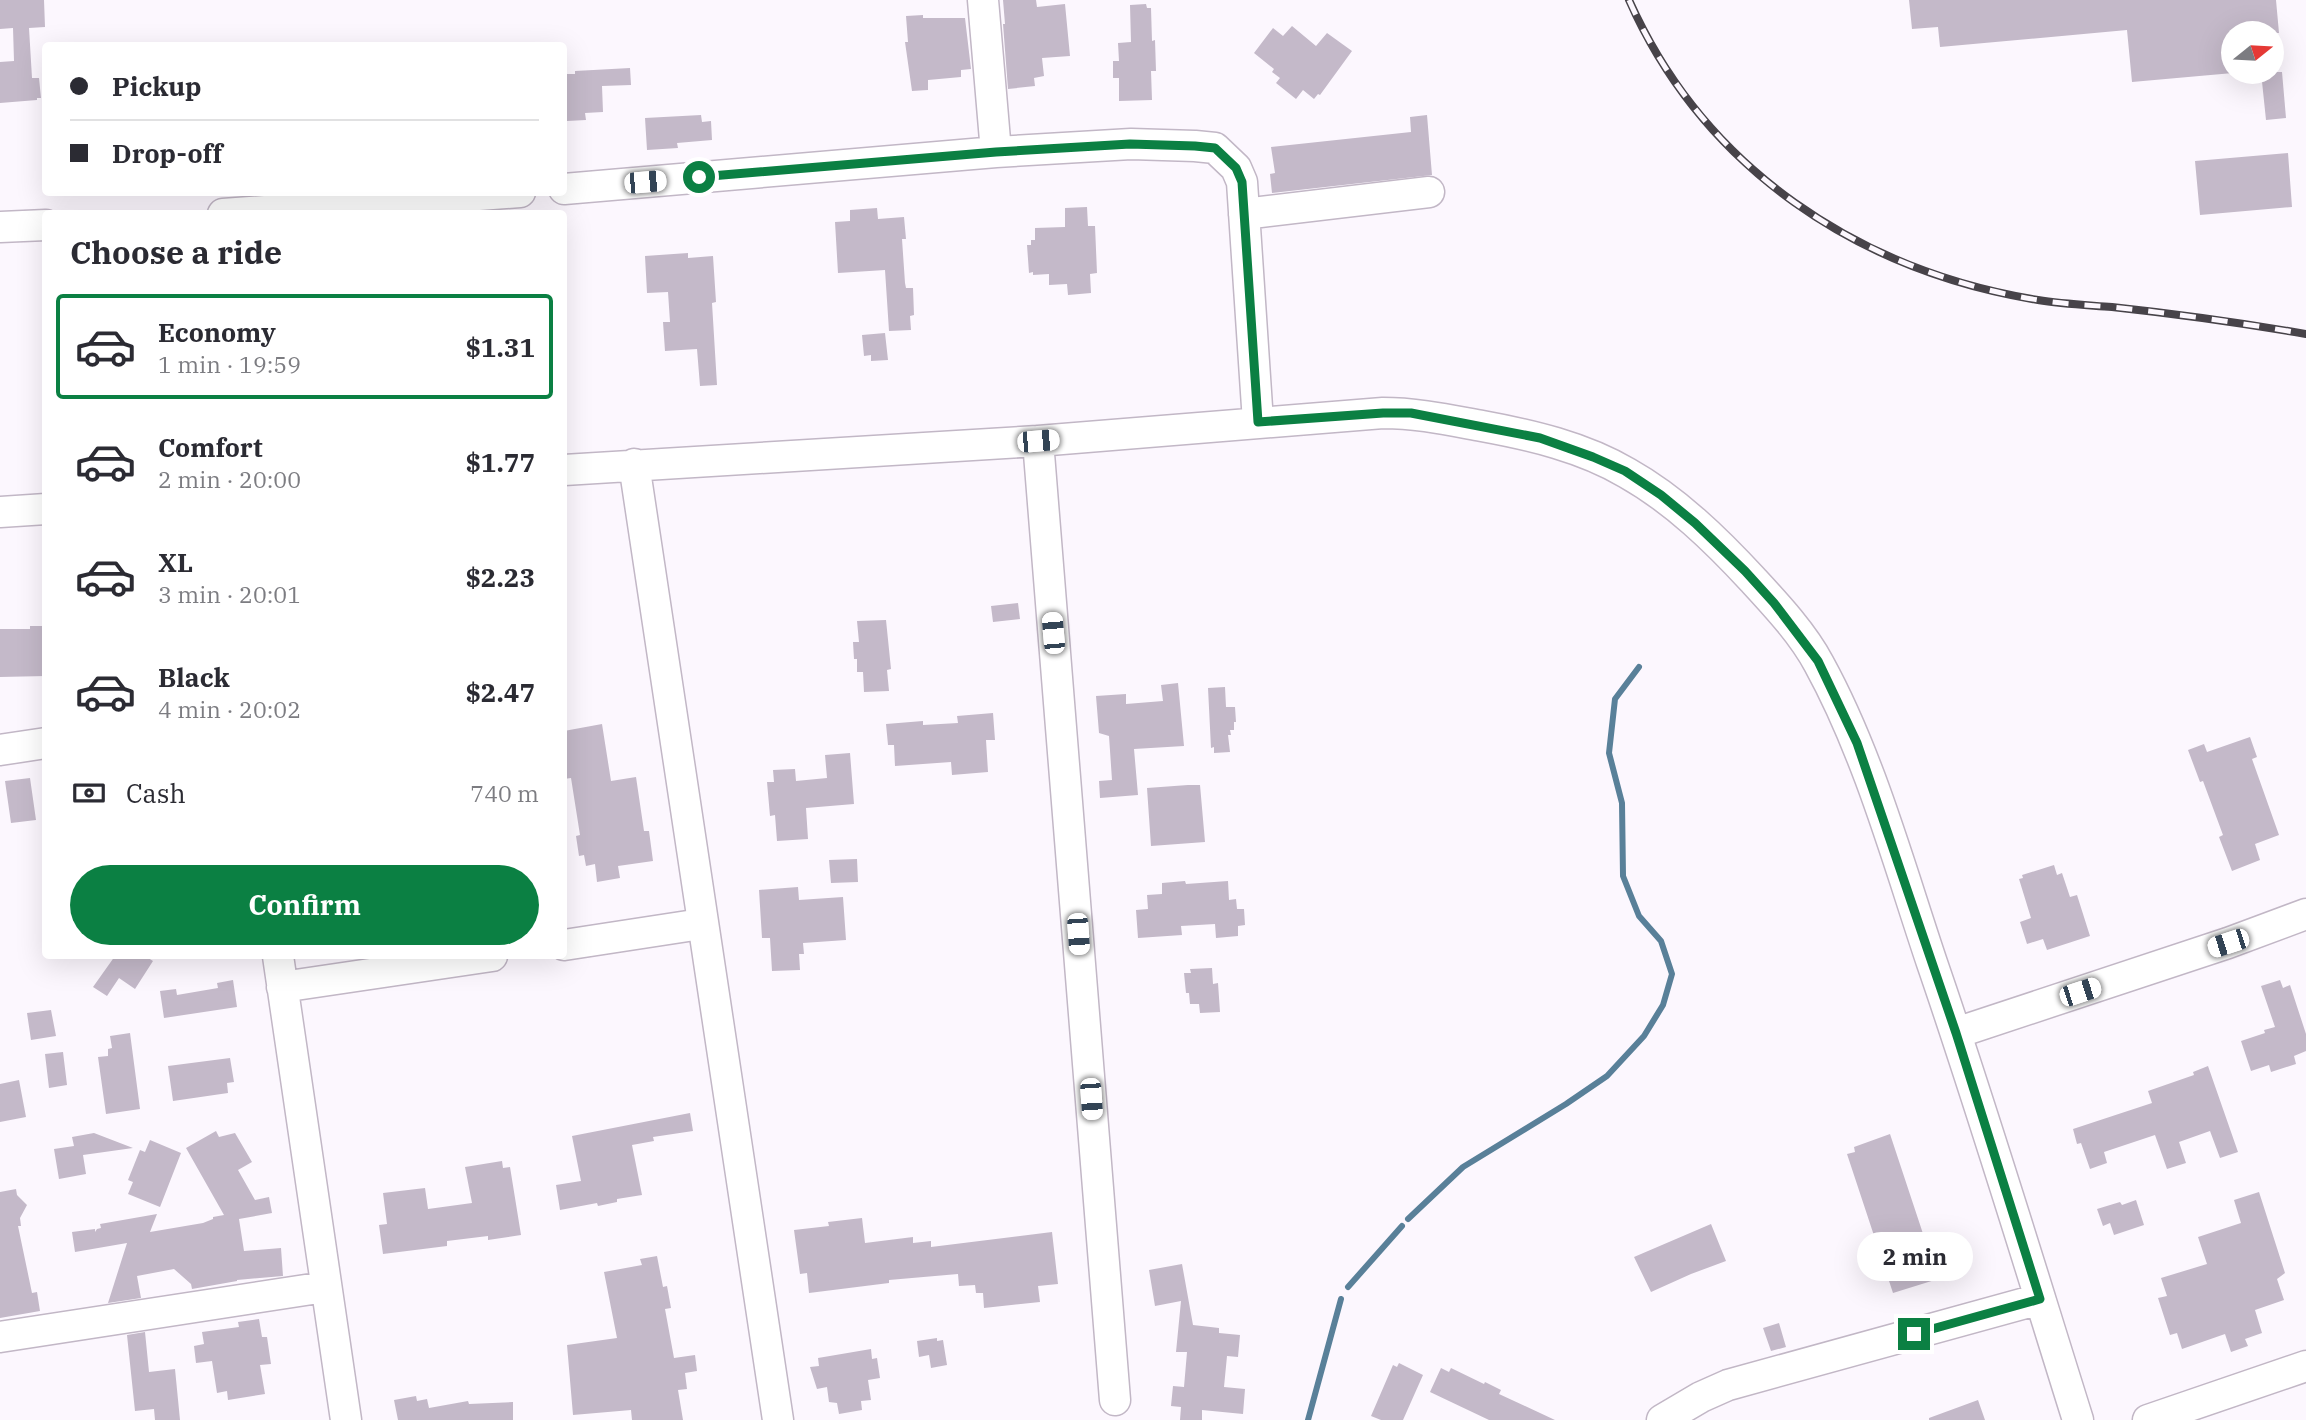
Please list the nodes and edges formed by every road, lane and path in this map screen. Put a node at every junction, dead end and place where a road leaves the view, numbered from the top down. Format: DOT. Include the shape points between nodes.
graph roads {
  1 [pos="983,0"];
  2 [pos="996,152"];
  3 [pos="567,189"];
  4 [pos="1429,192"];
  5 [pos="466,196"];
  6 [pos="277,210"];
  7 [pos="1244,214"];
  8 [pos="42,225"];
  9 [pos="0,228"];
  10 [pos="1258,422"];
  11 [pos="1038,441"];
  12 [pos="634,464"];
  13 [pos="567,470"];
  14 [pos="42,509"];
  15 [pos="0,512"];
  16 [pos="42,744"];
  17 [pos="0,750"];
  18 [pos="2306,914"];
  19 [pos="701,924"];
  20 [pos="567,945"];
  21 [pos="278,959"];
  22 [pos="472,959"];
  23 [pos="282,987"];
  24 [pos="1956,1033"];
  25 [pos="325,1287"];
  26 [pos="2040,1299"];
  27 [pos="0,1337"];
  28 [pos="2306,1366"];
  29 [pos="1115,1400"];
  30 [pos="345,1420"];
  31 [pos="778,1420"];
  32 [pos="1662,1420"];
  33 [pos="2077,1420"];
  34 [pos="2148,1420"];
  1 -- 2 [label="street"];
  2 -- 3 [label="street"];
  2 -- 7 [label="street" via="1130,144 1215,148 1236,168 1242,182"];
  4 -- 7 [label="street"];
  5 -- 6 [label="street"];
  7 -- 10 [label="street"];
  8 -- 9 [label="street"];
  10 -- 11 [label="street"];
  10 -- 24 [label="street" via="1411,413 1540,438 1625,471 1695,523 1774,603 1818,661 1857,743"];
  11 -- 12 [label="street"];
  11 -- 29 [label="street"];
  12 -- 13 [label="street"];
  12 -- 19 [label="street"];
  14 -- 15 [label="street"];
  16 -- 17 [label="street"];
  18 -- 24 [label="street"];
  19 -- 20 [label="street"];
  19 -- 31 [label="street"];
  21 -- 23 [label="street"];
  22 -- 23 [label="street"];
  23 -- 25 [label="street"];
  24 -- 26 [label="street"];
  25 -- 27 [label="street"];
  25 -- 30 [label="street"];
  26 -- 32 [label="street" via="1728,1385"];
  26 -- 33 [label="street"];
  28 -- 34 [label="street"];
}
